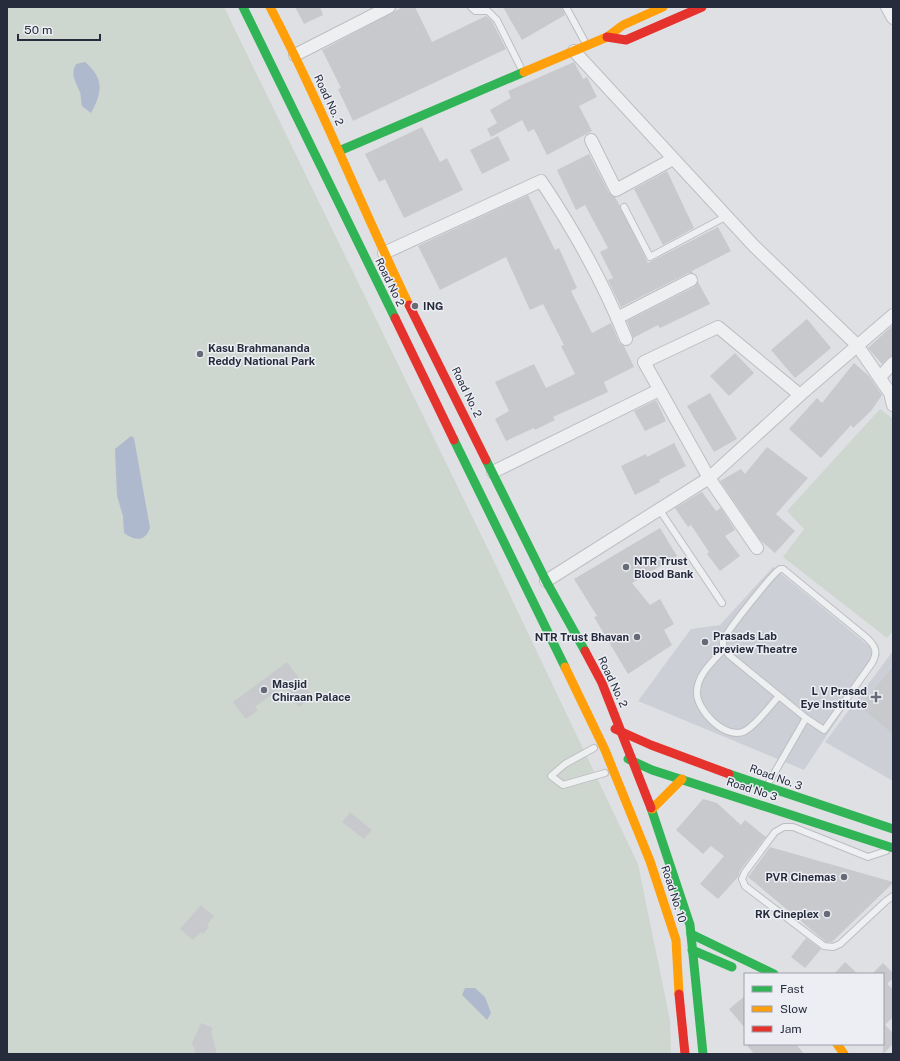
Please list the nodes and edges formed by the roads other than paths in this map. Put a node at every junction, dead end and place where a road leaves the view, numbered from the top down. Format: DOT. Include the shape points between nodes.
graph roads {
  1 [pos="243,7"];
  2 [pos="270,7"];
  3 [pos="390,7"];
  4 [pos="471,7"];
  5 [pos="566,7"];
  6 [pos="663,7"];
  7 [pos="702,7"];
  8 [pos="887,7"];
  9 [pos="893,18"];
  10 [pos="607,37"];
  11 [pos="586,46"];
  12 [pos="574,51"];
  13 [pos="295,55"];
  14 [pos="524,72"];
  15 [pos="591,140"];
  16 [pos="339,152"];
  17 [pos="673,159"];
  18 [pos="624,207"];
  19 [pos="727,216"];
  20 [pos="384,252"];
  21 [pos="691,280"];
  22 [pos="893,314"];
  23 [pos="617,318"];
  24 [pos="626,339"];
  25 [pos="857,345"];
  26 [pos="893,363"];
  27 [pos="880,377"];
  28 [pos="659,390"];
  29 [pos="800,395"];
  30 [pos="892,397"];
  31 [pos="493,472"];
  32 [pos="709,478"];
  33 [pos="659,509"];
  34 [pos="757,548"];
  35 [pos="546,581"];
  36 [pos="722,603"];
  37 [pos="724,649"];
  38 [pos="602,683"];
  39 [pos="779,696"];
  40 [pos="806,718"];
  41 [pos="593,721"];
  42 [pos="622,732"];
  43 [pos="651,745"];
  44 [pos="599,751"];
  45 [pos="633,761"];
  46 [pos="605,772"];
  47 [pos="682,779"];
  48 [pos="644,787"];
  49 [pos="766,787"];
  50 [pos="614,791"];
  51 [pos="652,809"];
  52 [pos="893,830"];
  53 [pos="893,848"];
  54 [pos="893,896"];
  55 [pos="664,928"];
  56 [pos="691,934"];
  57 [pos="668,943"];
  58 [pos="692,950"];
  59 [pos="676,961"];
  60 [pos="741,971"];
  61 [pos="772,973"];
  62 [pos="838,1045"];
  63 [pos="685,1054"];
  64 [pos="704,1054"];
  65 [pos="844,1054"];
  1 -- 41 [label="main road, Road No 2" via="515,567"];
  2 -- 13 [label="main road, Road No. 2"];
  3 -- 13 [label="street"];
  4 -- 14 [label="lane" via="475,11 488,11 497,20"];
  5 -- 11 [label="lane"];
  6 -- 10 [label="main road" via="623,25"];
  7 -- 10 [label="main road" via="626,40"];
  8 -- 9 [label="street"];
  10 -- 11 [label="main road"];
  11 -- 12 [label="main road"];
  12 -- 14 [label="main road"];
  12 -- 17 [label="street"];
  13 -- 16 [label="main road, Road No. 2"];
  14 -- 16 [label="main road"];
  15 -- 17 [label="street" via="616,190"];
  16 -- 20 [label="main road, Road No. 2"];
  17 -- 19 [label="street"];
  18 -- 19 [label="lane" via="650,257"];
  19 -- 25 [label="street" via="754,246"];
  20 -- 23 [label="street" via="541,181 565,216"];
  20 -- 31 [label="main road, Road No. 2"];
  21 -- 23 [label="street"];
  22 -- 25 [label="street"];
  23 -- 24 [label="street"];
  25 -- 27 [label="street"];
  25 -- 29 [label="street"];
  26 -- 27 [label="street"];
  27 -- 30 [label="street"];
  28 -- 29 [label="street" via="644,362 718,327"];
  28 -- 31 [label="street"];
  28 -- 32 [label="street"];
  29 -- 32 [label="street"];
  31 -- 35 [label="main road, Road No. 2"];
  32 -- 33 [label="street"];
  32 -- 34 [label="street"];
  33 -- 35 [label="street"];
  33 -- 36 [label="lane"];
  35 -- 38 [label="main road, Road No. 2"];
  37 -- 39 [label="lane"];
  37 -- 39 [label="lane" via="707,668 699,681 696,693 700,709 720,727 732,733 744,732"];
  37 -- 40 [label="lane" via="724,639 728,631 780,569 867,638 876,649 876,655 824,730"];
  38 -- 42 [label="main road, Road No. 2"];
  38 -- 43 [label="main road" via="629,722"];
  39 -- 40 [label="lane"];
  40 -- 49 [label="lane"];
  41 -- 42 [label="main road, Road No. 3"];
  41 -- 44 [label="main road"];
  42 -- 43 [label="main road, Road No. 3"];
  42 -- 45 [label="main road, Road No. 2"];
  43 -- 49 [label="main road, Road No. 3"];
  44 -- 45 [label="main road, Road No 3"];
  44 -- 46 [label="lane" via="565,764 551,776 563,784"];
  44 -- 59 [label="main road, Road No. 10" via="663,896 676,940"];
  45 -- 47 [label="main road, Road No 3"];
  45 -- 48 [label="main road, Road No. 2"];
  47 -- 51 [label="main road"];
  47 -- 53 [label="main road, Road No 3"];
  48 -- 51 [label="main road, Road No. 10"];
  49 -- 52 [label="main road, Road No. 3"];
  50 -- 55 [label="lane" via="644,861"];
  51 -- 56 [label="main road, Road No. 10"];
  53 -- 54 [label="lane" via="868,857 793,827 784,827 775,832 742,879 744,886 756,896 824,946 833,947 840,944"];
  56 -- 58 [label="main road, Road No. 10"];
  56 -- 61 [label="main road"];
  57 -- 59 [label="lane"];
  58 -- 60 [label="main road"];
  58 -- 64 [label="main road, Road No. 10"];
  59 -- 63 [label="main road, Road No. 10"];
  62 -- 65 [label="main road"];
}
